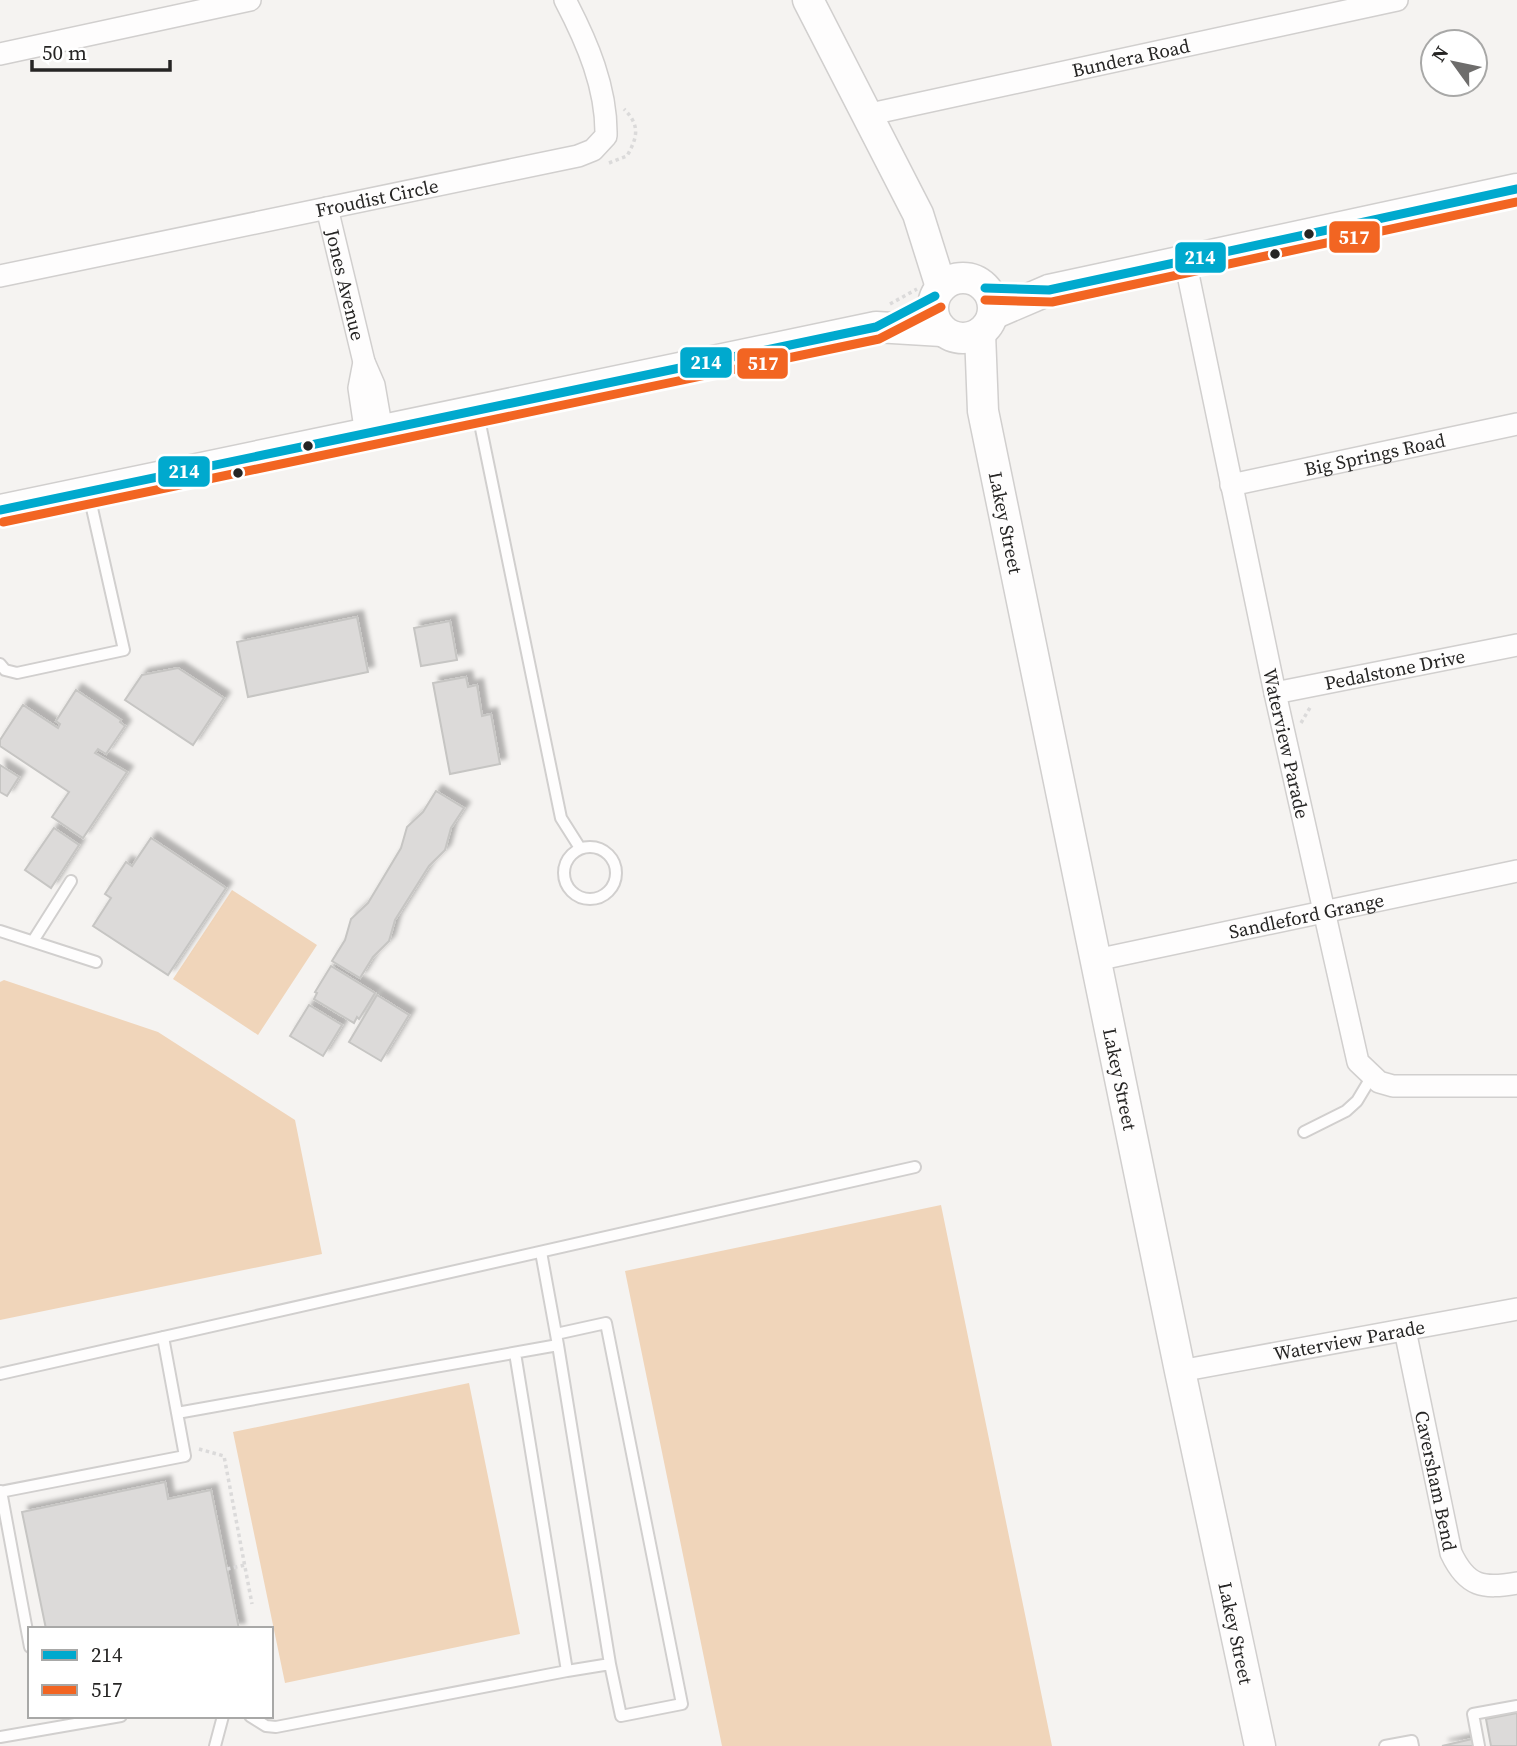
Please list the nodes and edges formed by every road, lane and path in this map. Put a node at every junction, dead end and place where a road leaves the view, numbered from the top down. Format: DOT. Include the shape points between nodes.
graph roads {
  1 [pos="250,0"];
  2 [pos="565,0"];
  3 [pos="808,0"];
  4 [pos="1397,0"];
  5 [pos="0,54"];
  6 [pos="866,115"];
  7 [pos="1517,189"];
  8 [pos="327,208"];
  9 [pos="1185,260"];
  10 [pos="0,276"];
  11 [pos="961,308"];
  12 [pos="477,411"];
  13 [pos="1517,424"];
  14 [pos="374,433"];
  15 [pos="1231,485"];
  16 [pos="89,492"];
  17 [pos="0,510"];
  18 [pos="1517,645"];
  19 [pos="0,664"];
  20 [pos="1275,693"];
  21 [pos="1311,706"];
  22 [pos="1299,729"];
  23 [pos="580,849"];
  24 [pos="1517,870"];
  25 [pos="71,881"];
  26 [pos="1323,911"];
  27 [pos="0,931"];
  28 [pos="33,941"];
  29 [pos="1096,960"];
  30 [pos="96,962"];
  31 [pos="1372,1076"];
  32 [pos="1517,1086"];
  33 [pos="1304,1132"];
  34 [pos="915,1167"];
  35 [pos="541,1252"];
  36 [pos="1517,1309"];
  37 [pos="1405,1330"];
  38 [pos="163,1337"];
  39 [pos="557,1339"];
  40 [pos="515,1353"];
  41 [pos="1180,1371"];
  42 [pos="0,1374"];
  43 [pos="177,1413"];
  44 [pos="183,1445"];
  45 [pos="0,1492"];
  46 [pos="245,1566"];
  47 [pos="227,1569"];
  48 [pos="1517,1583"];
  49 [pos="252,1604"];
  50 [pos="28,1637"];
  51 [pos="610,1664"];
  52 [pos="567,1671"];
  53 [pos="1517,1706"];
  54 [pos="43,1718"];
  55 [pos="109,1718"];
  56 [pos="222,1718"];
  57 [pos="253,1718"];
  58 [pos="45,1729"];
  59 [pos="0,1737"];
  60 [pos="215,1746"];
  61 [pos="1260,1746"];
  62 [pos="1385,1746"];
  63 [pos="1413,1746"];
  64 [pos="1479,1746"];
  1 -- 5 [label="street"];
  2 -- 8 [label="street, Froudist Circle" via="595,68 607,112 606,136 593,150"];
  3 -- 6 [label="street, Lakey Street"];
  4 -- 6 [label="street, Bundera Road"];
  6 -- 11 [label="street, Lakey Street"];
  7 -- 9 [label="street"];
  8 -- 10 [label="street, Froudist Circle"];
  8 -- 14 [label="street, Jones Avenue" via="364,362 359,388"];
  9 -- 11 [label="street"];
  9 -- 15 [label="street, Waterview Parade"];
  11 -- 12 [label="street"];
  11 -- 29 [label="street, Lakey Street"];
  12 -- 14 [label="street"];
  12 -- 23 [label="lane" via="561,818"];
  13 -- 15 [label="street, Big Springs Road"];
  14 -- 16 [label="street"];
  15 -- 20 [label="street, Waterview Parade"];
  16 -- 17 [label="street"];
  16 -- 19 [label="lane" via="124,650 17,673"];
  18 -- 20 [label="street, Pedalstone Drive"];
  20 -- 26 [label="street, Waterview Parade"];
  21 -- 22 [label="path"];
  23 -- 23 [label="lane" via="605,851 615,865 610,890 595,899 578,897 566,884 564,867"];
  24 -- 26 [label="street, Sandleford Grange"];
  25 -- 28 [label="lane"];
  26 -- 29 [label="street, Sandleford Grange"];
  26 -- 31 [label="street, Waterview Parade" via="1358,1062"];
  27 -- 28 [label="lane"];
  28 -- 30 [label="lane"];
  29 -- 41 [label="street, Lakey Street"];
  31 -- 32 [label="street" via="1393,1086"];
  31 -- 33 [label="lane" via="1346,1111"];
  34 -- 35 [label="lane"];
  35 -- 38 [label="lane"];
  35 -- 39 [label="lane"];
  36 -- 37 [label="street, Waterview Parade"];
  37 -- 41 [label="street, Waterview Parade"];
  37 -- 48 [label="street, Caversham Bend" via="1451,1553 1463,1574 1476,1583 1492,1588"];
  38 -- 42 [label="lane"];
  38 -- 43 [label="lane"];
  39 -- 40 [label="lane"];
  39 -- 51 [label="lane"];
  39 -- 51 [label="lane" via="606,1323 682,1704 621,1716"];
  40 -- 43 [label="lane"];
  40 -- 52 [label="lane"];
  41 -- 61 [label="street, Lakey Street"];
  43 -- 44 [label="lane"];
  44 -- 45 [label="lane" via="185,1456"];
  44 -- 46 [label="path" via="224,1456"];
  45 -- 50 [label="lane"];
  46 -- 47 [label="path"];
  46 -- 49 [label="path"];
  51 -- 52 [label="lane"];
  52 -- 57 [label="lane" via="275,1727"];
  53 -- 64 [label="lane" via="1473,1714"];
  54 -- 58 [label="lane"];
  55 -- 58 [label="lane"];
  56 -- 60 [label="lane"];
  58 -- 59 [label="lane"];
  62 -- 63 [label="lane" via="1412,1741"];
}
